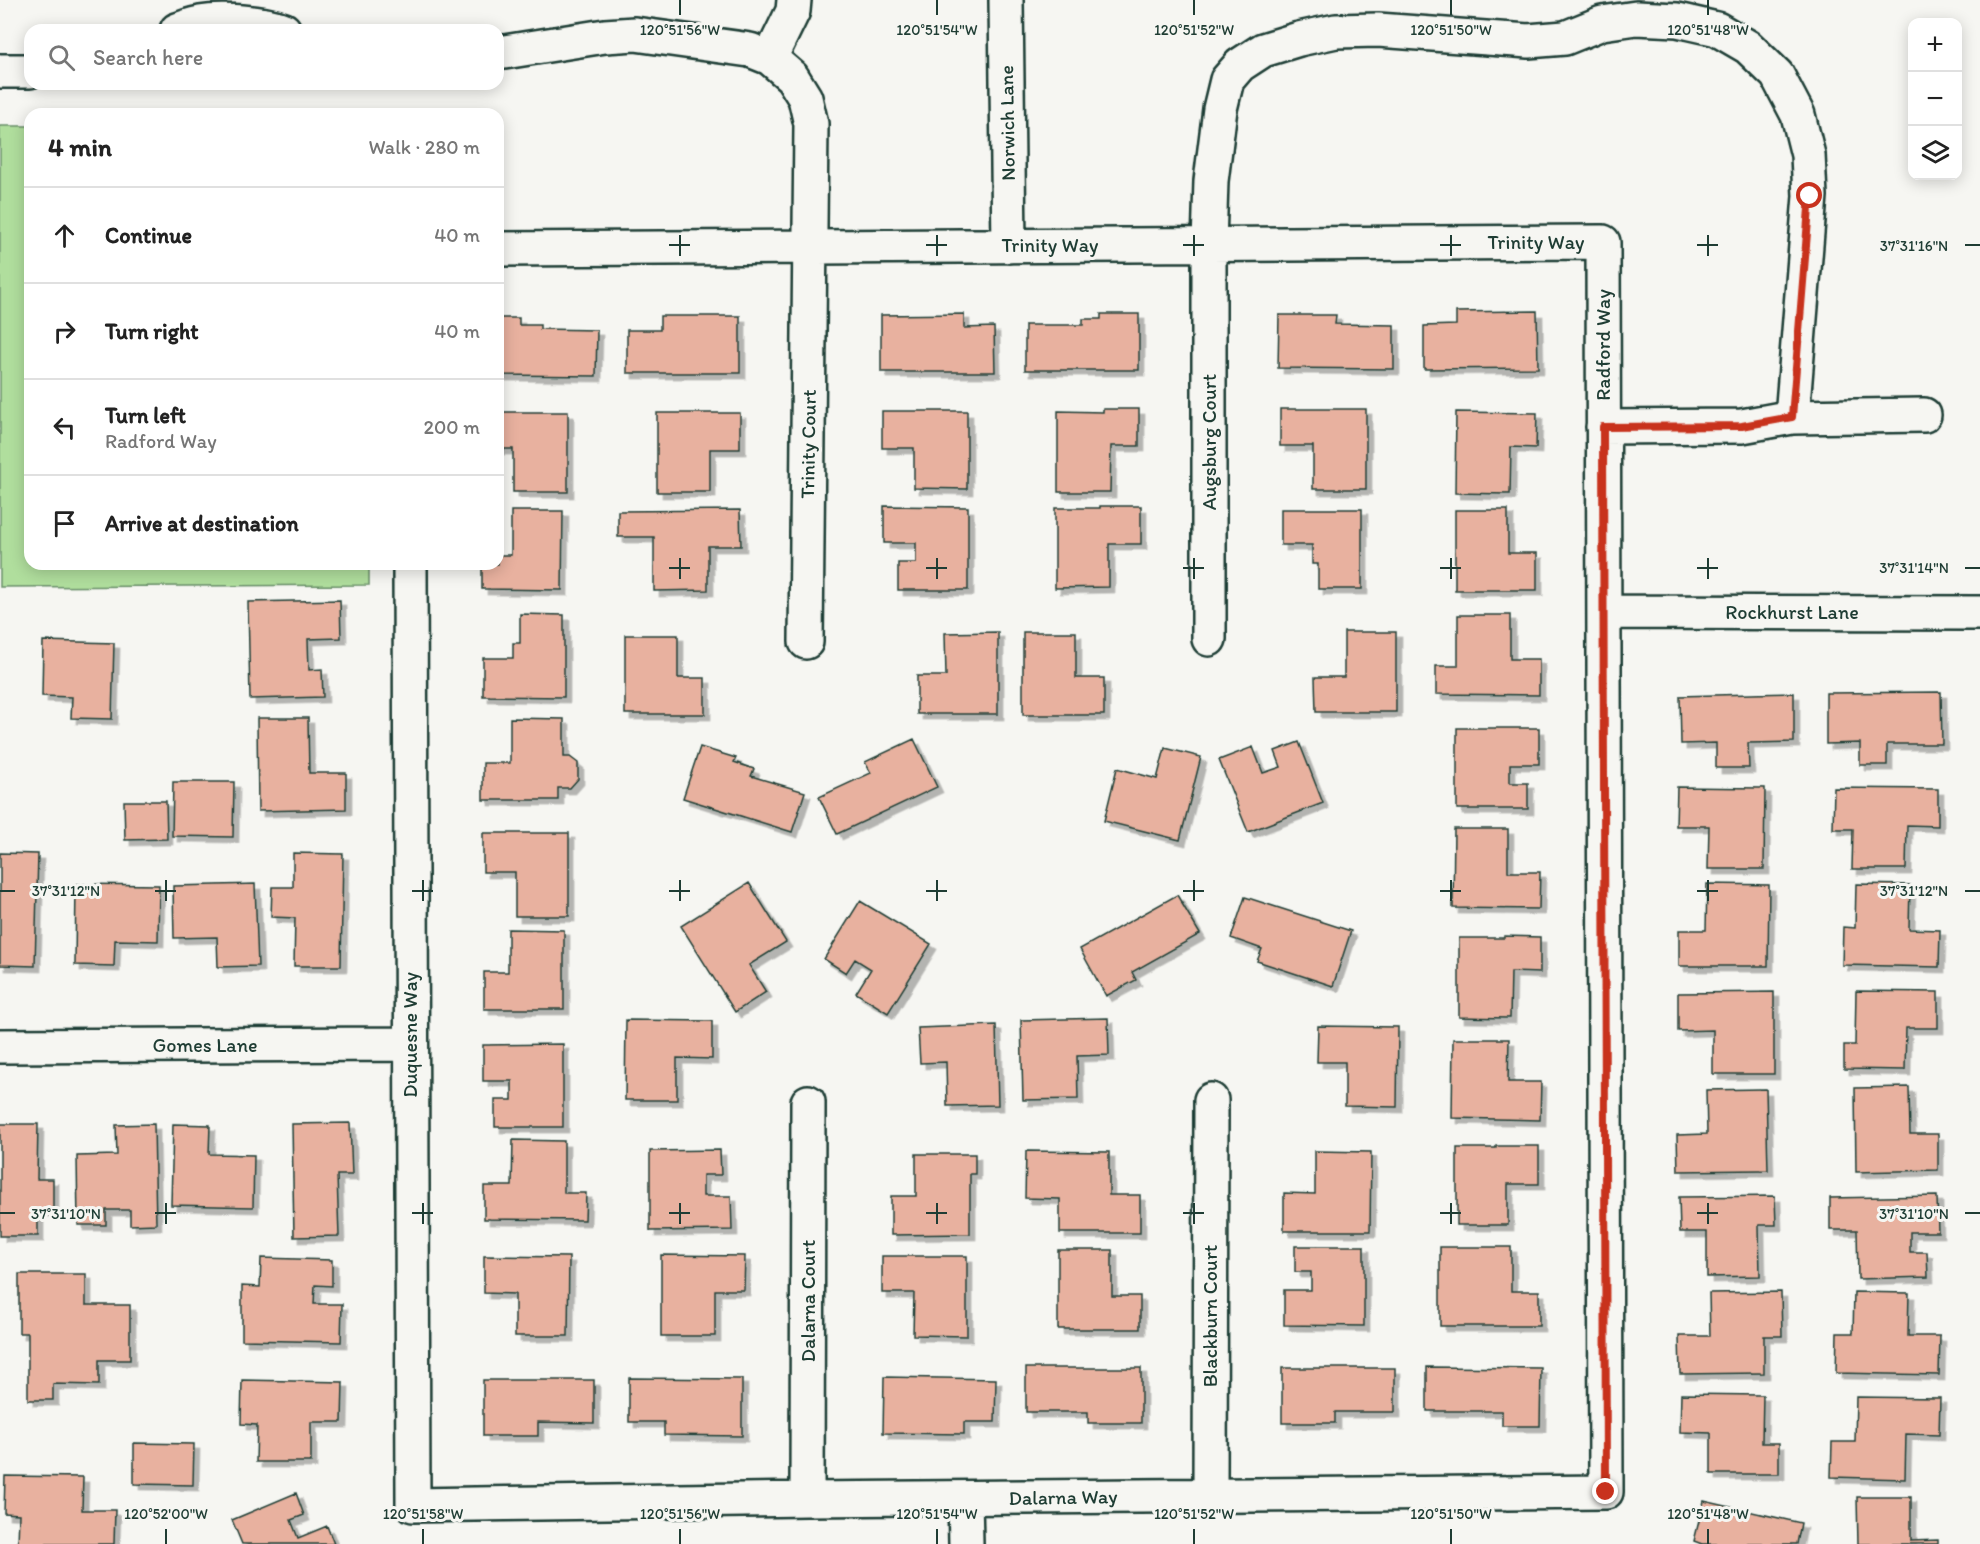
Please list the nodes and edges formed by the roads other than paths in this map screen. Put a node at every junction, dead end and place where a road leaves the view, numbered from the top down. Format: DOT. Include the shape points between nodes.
graph roads {
  1 [pos="794,0"];
  2 [pos="1006,0"];
  3 [pos="194,24"];
  4 [pos="259,24"];
  5 [pos="504,52"];
  6 [pos="770,58"];
  7 [pos="0,71"];
  8 [pos="24,71"];
  9 [pos="1603,242"];
  10 [pos="1209,244"];
  11 [pos="1008,246"];
  12 [pos="811,247"];
  13 [pos="504,249"];
  14 [pos="1924,415"];
  15 [pos="1792,417"];
  16 [pos="1603,427"];
  17 [pos="410,570"];
  18 [pos="1604,612"];
  19 [pos="1980,613"];
  20 [pos="1209,639"];
  21 [pos="806,642"];
  22 [pos="410,1044"];
  23 [pos="0,1046"];
  24 [pos="1211,1100"];
  25 [pos="808,1102"];
  26 [pos="1606,1492"];
  27 [pos="1210,1496"];
  28 [pos="966,1498"];
  29 [pos="807,1499"];
  30 [pos="413,1505"];
  31 [pos="966,1544"];
  1 -- 6 [label="street" via="793,12"];
  2 -- 11 [label="street, Norwich Lane"];
  3 -- 4 [label="street"];
  5 -- 6 [label="street" via="635,34 750,50"];
  6 -- 12 [label="street, Trinity Court" via="792,77 805,98 811,124"];
  7 -- 8 [label="street"];
  9 -- 10 [label="street, Trinity Way"];
  9 -- 16 [label="street, Radford Way"];
  10 -- 11 [label="street, Trinity Way"];
  10 -- 15 [label="street, Augsburg Court" via="1211,181 1227,80 1240,65 1263,50 1336,31 1528,40 1565,38 1602,22 1636,18 1677,20 1717,29 1748,47 1777,75 1798,115 1808,155 1810,196"];
  10 -- 20 [label="street, Augsburg Court"];
  11 -- 12 [label="street, Trinity Way"];
  12 -- 13 [label="street, Trinity Way"];
  12 -- 21 [label="street, Trinity Court"];
  14 -- 15 [label="street"];
  15 -- 16 [label="street" via="1742,426"];
  16 -- 18 [label="street, Radford Way"];
  17 -- 22 [label="street, Duquesne Way"];
  18 -- 19 [label="street, Rockhurst Lane"];
  18 -- 26 [label="street, Radford Way"];
  22 -- 23 [label="street, Gomes Lane"];
  22 -- 30 [label="street, Duquesne Way"];
  24 -- 27 [label="street, Blackburn Court"];
  25 -- 29 [label="street, Dalarna Court"];
  26 -- 27 [label="street, Dalarna Way"];
  27 -- 28 [label="street, Dalarna Way"];
  28 -- 29 [label="street, Dalarna Way"];
  28 -- 31 [label="street"];
  29 -- 30 [label="street, Dalarna Way"];
}
